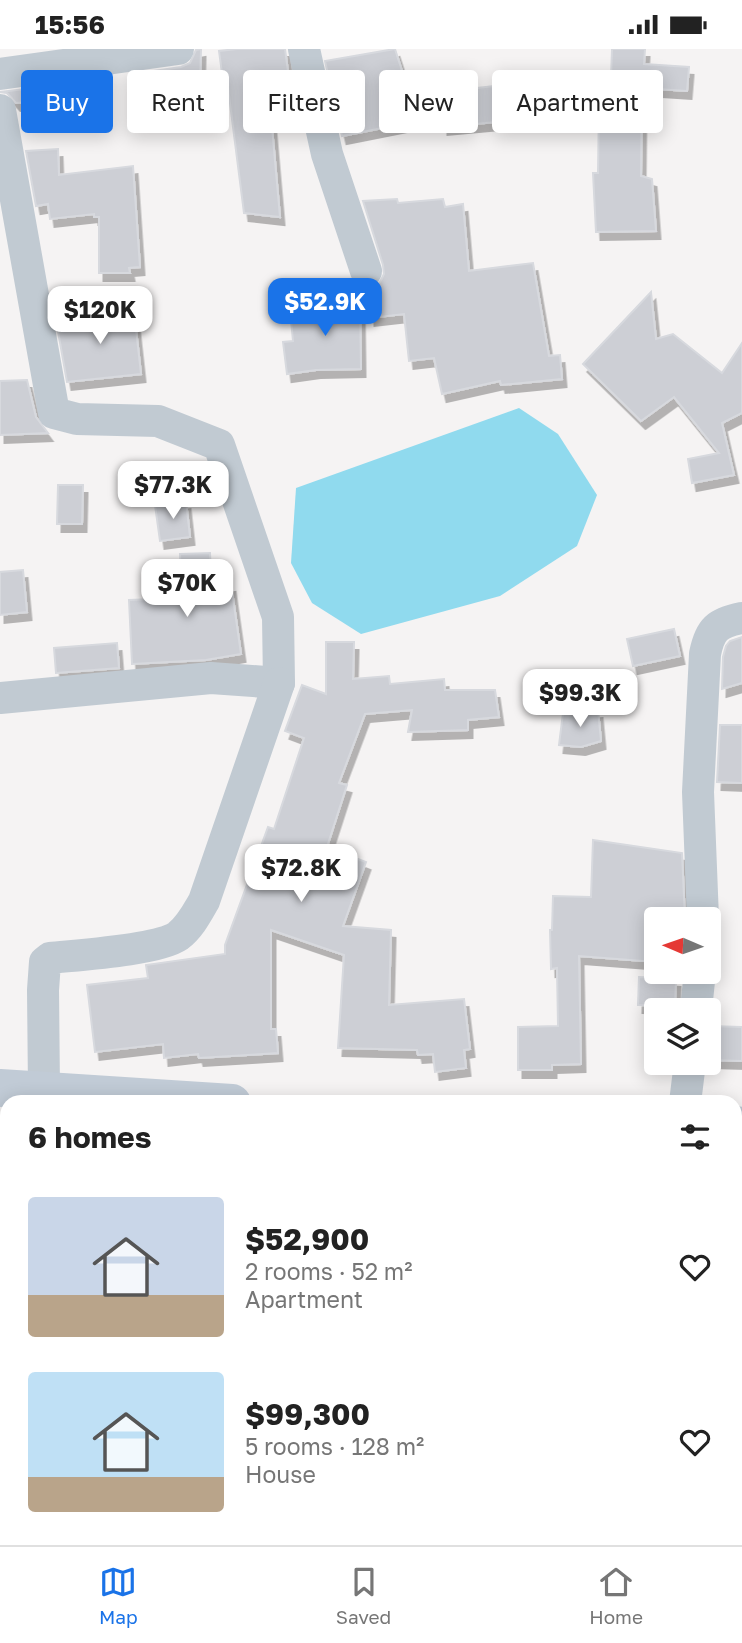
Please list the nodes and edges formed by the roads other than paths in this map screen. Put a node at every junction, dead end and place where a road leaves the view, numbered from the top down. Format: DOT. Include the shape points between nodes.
graph roads {
  1 [pos="178,49"];
  2 [pos="304,49"];
  3 [pos="0,74"];
  4 [pos="0,110"];
  5 [pos="366,271"];
  6 [pos="742,618"];
  7 [pos="279,683"];
  8 [pos="0,698"];
  9 [pos="703,907"];
  10 [pos="688,1075"];
  11 [pos="0,1088"];
  12 [pos="44,1090"];
  13 [pos="116,1095"];
  14 [pos="686,1095"];
  1 -- 3 [label="street"];
  2 -- 5 [label="street" via="327,154"];
  4 -- 7 [label="street" via="54,413 76,419 158,421 219,445 278,617"];
  6 -- 9 [label="street" via="713,630 705,654 698,792"];
  7 -- 8 [label="street" via="211,678"];
  7 -- 12 [label="street" via="204,901 193,920 178,936 158,944 45,962"];
  10 -- 14 [label="street"];
  11 -- 12 [label="main road"];
  12 -- 13 [label="main road"];
}
